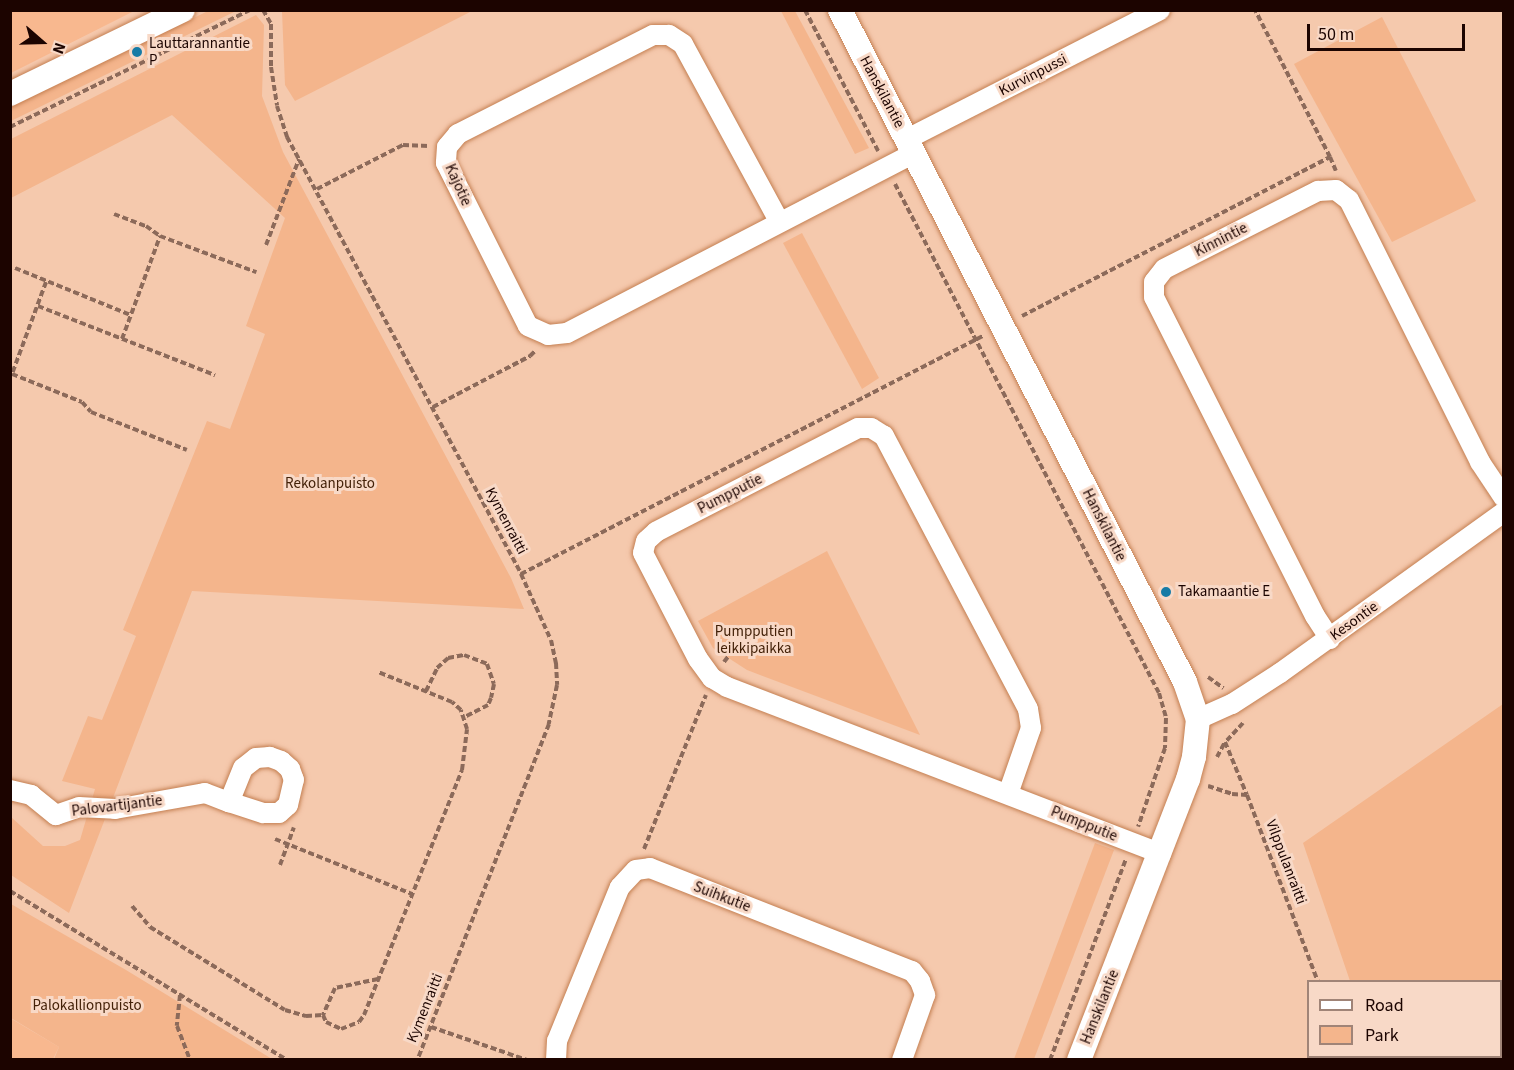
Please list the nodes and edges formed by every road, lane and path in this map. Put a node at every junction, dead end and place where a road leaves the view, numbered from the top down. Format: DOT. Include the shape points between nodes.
graph roads {
  1 [pos="183,10"];
  2 [pos="250,10"];
  3 [pos="263,10"];
  4 [pos="805,10"];
  5 [pos="840,10"];
  6 [pos="1160,10"];
  7 [pos="1255,10"];
  8 [pos="10,94"];
  9 [pos="10,127"];
  10 [pos="911,146"];
  11 [pos="447,147"];
  12 [pos="299,159"];
  13 [pos="886,166"];
  14 [pos="317,189"];
  15 [pos="114,214"];
  16 [pos="779,221"];
  17 [pos="160,236"];
  18 [pos="266,245"];
  19 [pos="15,268"];
  20 [pos="256,272"];
  21 [pos="46,282"];
  22 [pos="38,306"];
  23 [pos="131,315"];
  24 [pos="1015,319"];
  25 [pos="992,331"];
  26 [pos="548,335"];
  27 [pos="122,339"];
  28 [pos="975,341"];
  29 [pos="215,375"];
  30 [pos="433,407"];
  31 [pos="187,450"];
  32 [pos="1503,498"];
  33 [pos="1503,512"];
  34 [pos="521,574"];
  35 [pos="1330,639"];
  36 [pos="378,672"];
  37 [pos="1203,672"];
  38 [pos="712,678"];
  39 [pos="1222,686"];
  40 [pos="426,691"];
  41 [pos="463,718"];
  42 [pos="1198,719"];
  43 [pos="1242,724"];
  44 [pos="1203,784"];
  45 [pos="10,790"];
  46 [pos="1008,794"];
  47 [pos="1247,795"];
  48 [pos="229,802"];
  49 [pos="1135,832"];
  50 [pos="274,839"];
  51 [pos="1128,854"];
  52 [pos="1161,854"];
  53 [pos="636,870"];
  54 [pos="10,891"];
  55 [pos="412,894"];
  56 [pos="132,906"];
  57 [pos="378,980"];
  58 [pos="1318,980"];
  59 [pos="180,995"];
  60 [pos="323,1015"];
  61 [pos="430,1027"];
  62 [pos="190,1059"];
  63 [pos="287,1059"];
  64 [pos="417,1059"];
  65 [pos="527,1059"];
  66 [pos="556,1059"];
  67 [pos="902,1059"];
  68 [pos="1050,1059"];
  69 [pos="1079,1059"];
  1 -- 8 [label="street"];
  2 -- 9 [label="path"];
  3 -- 12 [label="path, Kymenraitti" via="271,24 271,67 277,106"];
  4 -- 13 [label="path"];
  5 -- 10 [label="street, Hanskilantie"];
  6 -- 10 [label="street, Kurvinpussi"];
  7 -- 24 [label="path" via="1330,157"];
  10 -- 13 [label="street"];
  10 -- 42 [label="street, Hanskilantie" via="1185,682"];
  11 -- 14 [label="path" via="403,145"];
  11 -- 16 [label="street, Kajotie" via="458,134 654,35 669,35 683,44"];
  11 -- 26 [label="street, Kajotie" via="446,163 528,326"];
  12 -- 14 [label="path, Kymenraitti"];
  12 -- 18 [label="path"];
  13 -- 16 [label="street"];
  13 -- 28 [label="path"];
  14 -- 30 [label="path, Kymenraitti"];
  15 -- 17 [label="path"];
  16 -- 26 [label="street" via="567,333"];
  17 -- 20 [label="path"];
  17 -- 23 [label="path"];
  19 -- 21 [label="path"];
  21 -- 22 [label="path"];
  21 -- 23 [label="path"];
  22 -- 27 [label="path"];
  22 -- 31 [label="path" via="12,374 82,402 91,412"];
  23 -- 27 [label="path"];
  25 -- 28 [label="path"];
  26 -- 30 [label="path" via="530,356"];
  27 -- 29 [label="path"];
  28 -- 34 [label="path"];
  28 -- 49 [label="path" via="1158,693 1166,718 1165,748"];
  30 -- 34 [label="path, Kymenraitti"];
  32 -- 35 [label="street, Kinnintie" via="1480,462 1349,200 1336,190 1318,191 1164,269 1154,282 1154,297"];
  33 -- 35 [label="street, Kesontie"];
  34 -- 61 [label="path, Kymenraitti" via="551,640 556,663 554,705"];
  35 -- 42 [label="street, Kesontie" via="1232,704"];
  36 -- 40 [label="path"];
  37 -- 39 [label="path"];
  38 -- 46 [label="street, Pumpputie"];
  38 -- 46 [label="street, Pumpputie" via="698,659 643,553 646,541 656,532 858,428 871,428 884,436 1028,710 1031,728"];
  38 -- 53 [label="path"];
  40 -- 41 [label="path" via="452,702"];
  40 -- 41 [label="path" via="437,668 448,658 464,654 487,664 494,684 488,705"];
  41 -- 55 [label="path" via="466,729 462,770"];
  42 -- 52 [label="street, Hanskilantie" via="1194,758"];
  43 -- 47 [label="path, Vilppulanraitti" via="1225,742"];
  44 -- 47 [label="path"];
  45 -- 48 [label="street, Palovartijantie" via="30,795 56,815 79,807 115,809 205,793"];
  46 -- 52 [label="street, Pumpputie"];
  47 -- 58 [label="path, Vilppulanraitti"];
  50 -- 55 [label="path"];
  51 -- 68 [label="path"];
  52 -- 69 [label="street, Hanskilantie"];
  53 -- 66 [label="street" via="620,887 557,1041"];
  53 -- 67 [label="street, Suihkutie" via="650,868 912,971 925,994"];
  54 -- 59 [label="path"];
  55 -- 57 [label="path"];
  56 -- 60 [label="path" via="150,927 285,1010 306,1016"];
  57 -- 60 [label="path" via="335,988"];
  57 -- 60 [label="path" via="359,1022 341,1029 326,1022"];
  59 -- 62 [label="path" via="177,1026"];
  59 -- 63 [label="path"];
  61 -- 64 [label="path, Kymenraitti"];
  61 -- 65 [label="path"];
}
